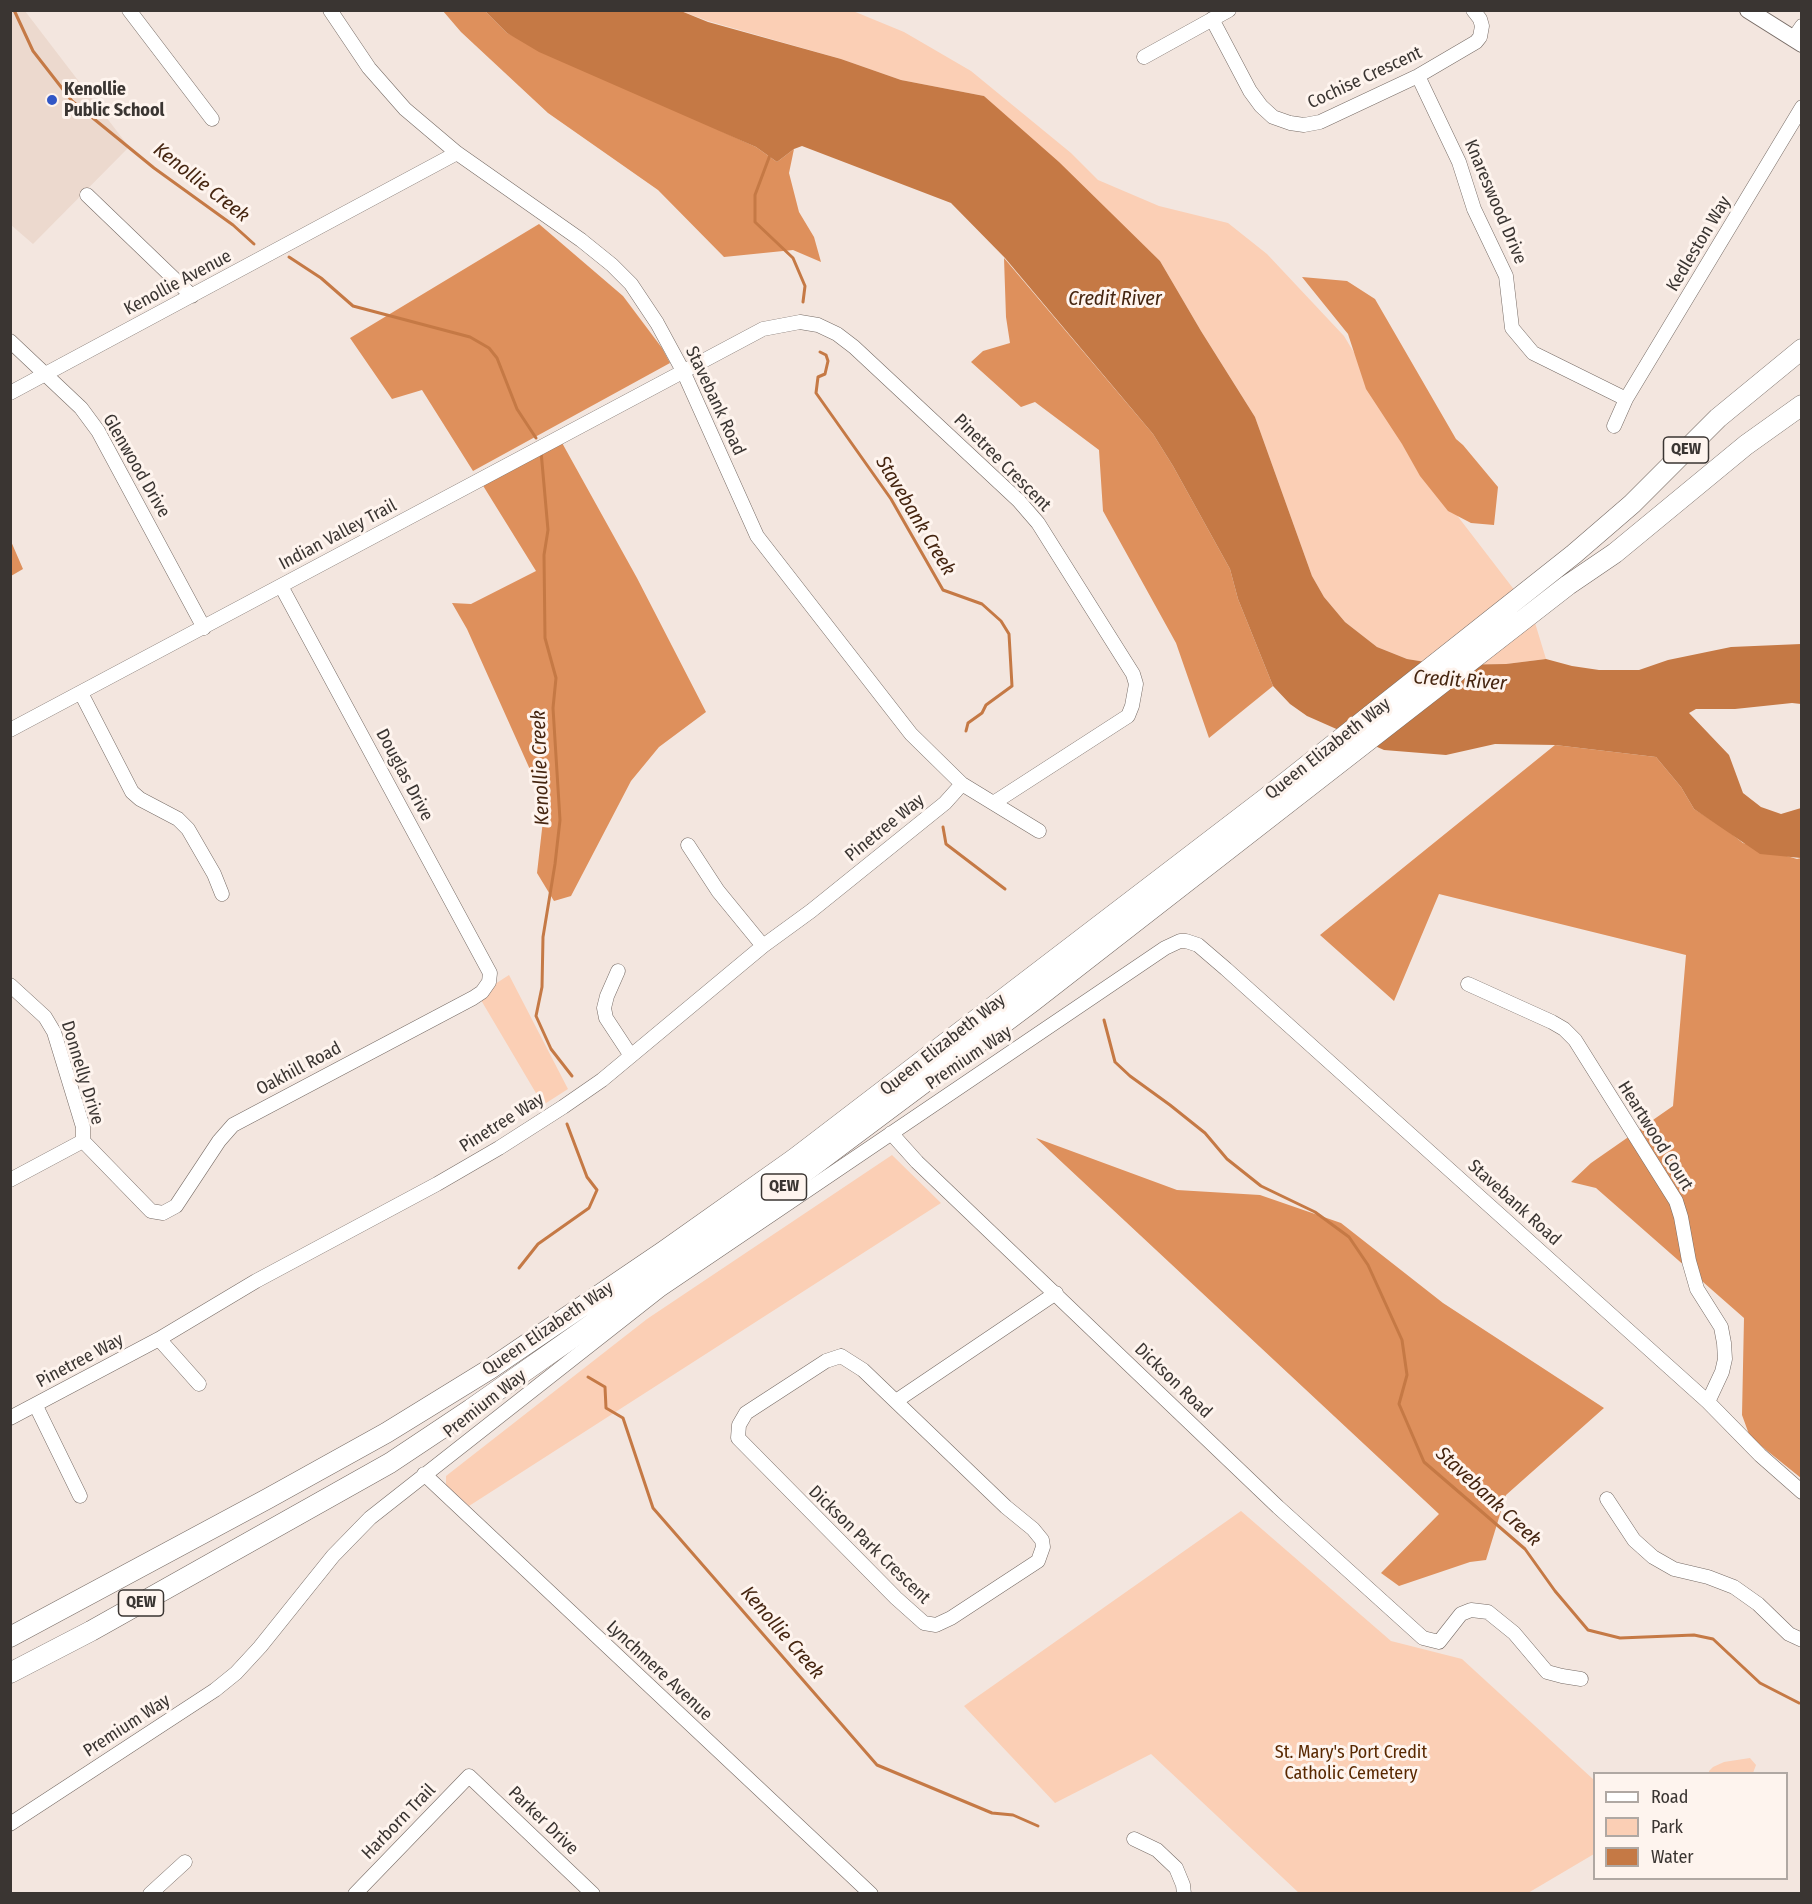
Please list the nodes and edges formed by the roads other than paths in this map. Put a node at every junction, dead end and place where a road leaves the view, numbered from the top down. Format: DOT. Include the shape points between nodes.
graph roads {
  1 [pos="129,10"];
  2 [pos="330,10"];
  3 [pos="1229,10"];
  4 [pos="1473,10"];
  5 [pos="1748,10"];
  6 [pos="1212,19"];
  7 [pos="1799,36"];
  8 [pos="1144,57"];
  9 [pos="1418,76"];
  10 [pos="1802,107"];
  11 [pos="212,119"];
  12 [pos="457,153"];
  13 [pos="87,195"];
  14 [pos="192,297"];
  15 [pos="10,341"];
  16 [pos="1802,349"];
  17 [pos="683,371"];
  18 [pos="45,375"];
  19 [pos="10,393"];
  20 [pos="1626,399"];
  21 [pos="1802,405"];
  22 [pos="1614,426"];
  23 [pos="281,586"];
  24 [pos="204,628"];
  25 [pos="81,693"];
  26 [pos="10,730"];
  27 [pos="962,784"];
  28 [pos="995,802"];
  29 [pos="1272,805"];
  30 [pos="1039,831"];
  31 [pos="688,845"];
  32 [pos="222,894"];
  33 [pos="763,945"];
  34 [pos="1198,945"];
  35 [pos="618,971"];
  36 [pos="489,982"];
  37 [pos="1468,984"];
  38 [pos="10,985"];
  39 [pos="631,1056"];
  40 [pos="891,1133"];
  41 [pos="83,1141"];
  42 [pos="10,1180"];
  43 [pos="1056,1293"];
  44 [pos="159,1339"];
  45 [pos="199,1384"];
  46 [pos="896,1401"];
  47 [pos="1708,1402"];
  48 [pos="36,1406"];
  49 [pos="10,1418"];
  50 [pos="424,1474"];
  51 [pos="1802,1492"];
  52 [pos="80,1496"];
  53 [pos="1607,1499"];
  54 [pos="66,1606"];
  55 [pos="10,1622"];
  56 [pos="10,1637"];
  57 [pos="1802,1640"];
  58 [pos="10,1673"];
  59 [pos="1581,1679"];
  60 [pos="469,1776"];
  61 [pos="10,1824"];
  62 [pos="1134,1839"];
  63 [pos="185,1862"];
  64 [pos="150,1893"];
  65 [pos="355,1893"];
  66 [pos="593,1893"];
  67 [pos="871,1893"];
  68 [pos="1184,1893"];
  1 -- 11 [label="street"];
  2 -- 12 [label="street, Stavebank Road" via="369,68 405,109"];
  3 -- 6 [label="street"];
  4 -- 9 [label="street, Cochise Crescent" via="1482,27 1476,42"];
  5 -- 7 [label="main road"];
  6 -- 8 [label="street"];
  6 -- 9 [label="street, Cochise Crescent" via="1261,106 1290,123 1320,122"];
  9 -- 20 [label="street, Knareswood Drive" via="1506,276 1512,328 1533,353"];
  10 -- 20 [label="street, Kedleston Way"];
  12 -- 14 [label="street, Kenollie Avenue"];
  12 -- 17 [label="street, Stavebank Road" via="612,265 631,284"];
  13 -- 14 [label="street"];
  14 -- 18 [label="street, Kenollie Avenue"];
  15 -- 18 [label="street, Glenwood Drive"];
  16 -- 29 [label="highway, Queen Elizabeth Way / QEW" via="1718,418 1632,504"];
  17 -- 23 [label="street, Indian Valley Trail"];
  17 -- 27 [label="street, Stavebank Road" via="757,536 911,734"];
  17 -- 28 [label="street, Pinetree Crescent" via="763,329 800,322 837,334 1001,483 1038,523 1136,684 1128,716"];
  18 -- 19 [label="street, Kenollie Avenue"];
  18 -- 24 [label="street, Glenwood Drive" via="81,408 98,431"];
  20 -- 22 [label="street"];
  21 -- 29 [label="highway, Queen Elizabeth Way / QEW" via="1746,445 1615,553"];
  23 -- 24 [label="street, Indian Valley Trail"];
  23 -- 36 [label="street, Douglas Drive" via="490,973"];
  24 -- 25 [label="street, Indian Valley Trail"];
  25 -- 26 [label="street, Indian Valley Trail"];
  25 -- 32 [label="street" via="132,792 178,819 188,830"];
  27 -- 28 [label="street, Stavebank Road"];
  27 -- 33 [label="street, Pinetree Way" via="945,803"];
  28 -- 30 [label="street, Stavebank Road"];
  29 -- 54 [label="highway, Queen Elizabeth Way / QEW" via="794,1159 500,1362 386,1433"];
  29 -- 58 [label="highway, Queen Elizabeth Way / QEW" via="1032,1002 746,1216 431,1437 269,1532"];
  31 -- 33 [label="street" via="718,891"];
  33 -- 39 [label="street, Pinetree Way"];
  34 -- 40 [label="street, Premium Way" via="1180,941 1165,948"];
  34 -- 47 [label="street, Stavebank Road"];
  35 -- 39 [label="street" via="604,1008 606,1018"];
  36 -- 41 [label="street, Oakhill Road" via="473,998 233,1125 176,1206 163,1213 152,1211"];
  37 -- 47 [label="street, Heartwood Court" via="1552,1022 1575,1040 1676,1201 1697,1289 1720,1327 1724,1343 1722,1372"];
  38 -- 41 [label="street, Donnelly Drive" via="45,1017 54,1032 83,1127"];
  39 -- 44 [label="street, Pinetree Way" via="603,1080 499,1148 256,1281"];
  40 -- 43 [label="street, Dickson Road"];
  40 -- 50 [label="street, Premium Way" via="660,1290"];
  41 -- 42 [label="street, Donnelly Drive"];
  43 -- 46 [label="street"];
  43 -- 59 [label="street, Dickson Road" via="1278,1507 1423,1638 1439,1642 1461,1614 1478,1609 1488,1612 1514,1633 1547,1672"];
  44 -- 45 [label="street"];
  44 -- 48 [label="street, Pinetree Way"];
  46 -- 46 [label="street, Dickson Park Crescent" via="863,1370 841,1356 826,1360 746,1413 739,1425 738,1438 913,1615 936,1625 1038,1561 1042,1540"];
  47 -- 51 [label="street, Stavebank Road"];
  48 -- 49 [label="street, Pinetree Way"];
  48 -- 52 [label="street"];
  50 -- 61 [label="street, Premium Way" via="350,1537 236,1673"];
  50 -- 67 [label="street, Lynchmere Avenue"];
  53 -- 57 [label="street" via="1634,1540 1653,1557 1674,1569 1734,1587 1789,1634"];
  54 -- 55 [label="highway"];
  54 -- 56 [label="highway, Queen Elizabeth Way / QEW"];
  60 -- 65 [label="street, Harborn Trail"];
  60 -- 66 [label="street, Parker Drive"];
  62 -- 68 [label="street" via="1157,1850 1176,1868"];
  63 -- 64 [label="street"];
}
